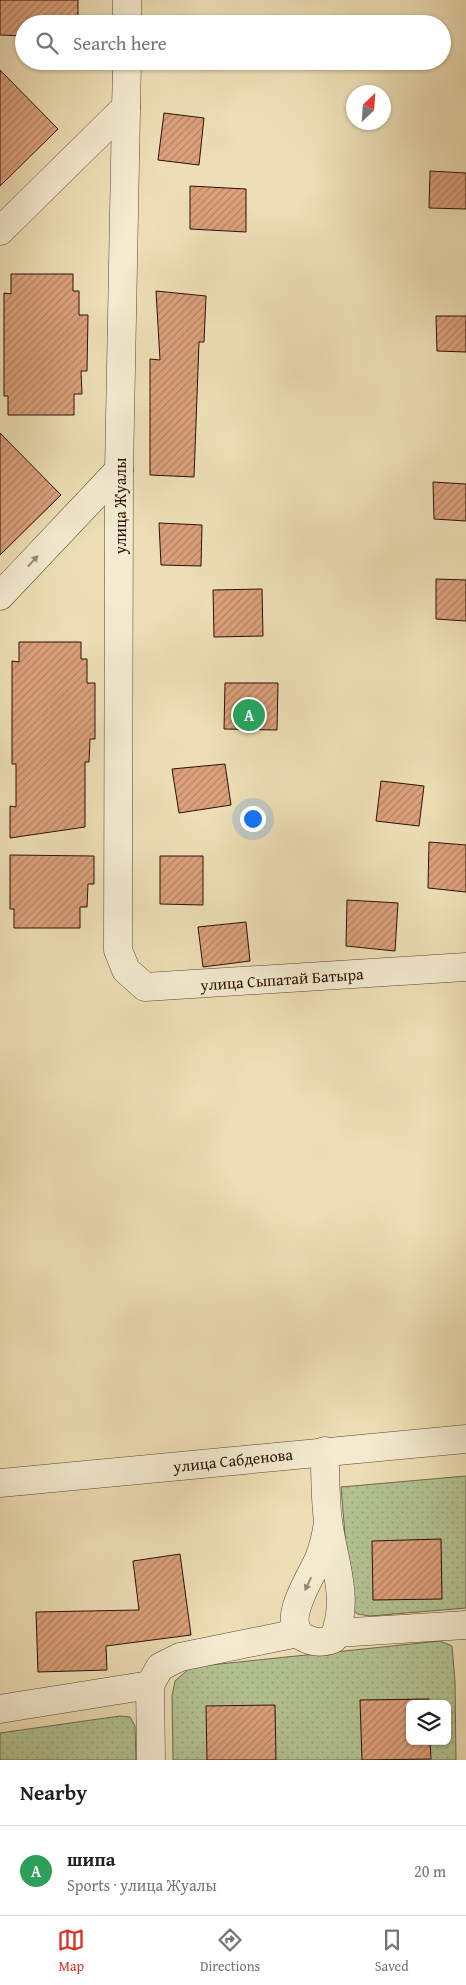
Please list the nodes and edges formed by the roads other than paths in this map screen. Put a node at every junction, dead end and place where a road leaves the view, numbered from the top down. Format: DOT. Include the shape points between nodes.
graph roads {
  1 [pos="127,0"];
  2 [pos="127,15"];
  3 [pos="126,70"];
  4 [pos="126,107"];
  5 [pos="0,231"];
  6 [pos="120,470"];
  7 [pos="0,596"];
  8 [pos="118,950"];
  9 [pos="466,967"];
  10 [pos="466,1439"];
  11 [pos="325,1451"];
  12 [pos="0,1483"];
  13 [pos="328,1521"];
  14 [pos="466,1625"];
  15 [pos="336,1633"];
  16 [pos="298,1634"];
  17 [pos="150,1685"];
  18 [pos="0,1708"];
  19 [pos="151,1760"];
  1 -- 2 [label="street"];
  3 -- 4 [label="street, улица Жуалы"];
  4 -- 5 [label="street"];
  4 -- 6 [label="street, улица Жуалы"];
  7 -- 6 [label="street, one-way"];
  6 -- 8 [label="street, улица Жуалы"];
  8 -- 9 [label="street, улица Сыпатай Батыра" via="126,970 145,987"];
  10 -- 11 [label="street, улица Сабденова"];
  11 -- 12 [label="street, улица Сабденова"];
  11 -- 13 [label="street"];
  13 -- 15 [label="street" via="339,1579 341,1610"];
  13 -- 16 [label="street, one-way" via="320,1556 296,1607 294,1621"];
  14 -- 15 [label="street"];
  15 -- 16 [label="street" via="333,1639 323,1643"];
  16 -- 17 [label="street" via="180,1657 160,1667"];
  17 -- 18 [label="street"];
  17 -- 19 [label="street"];
}
